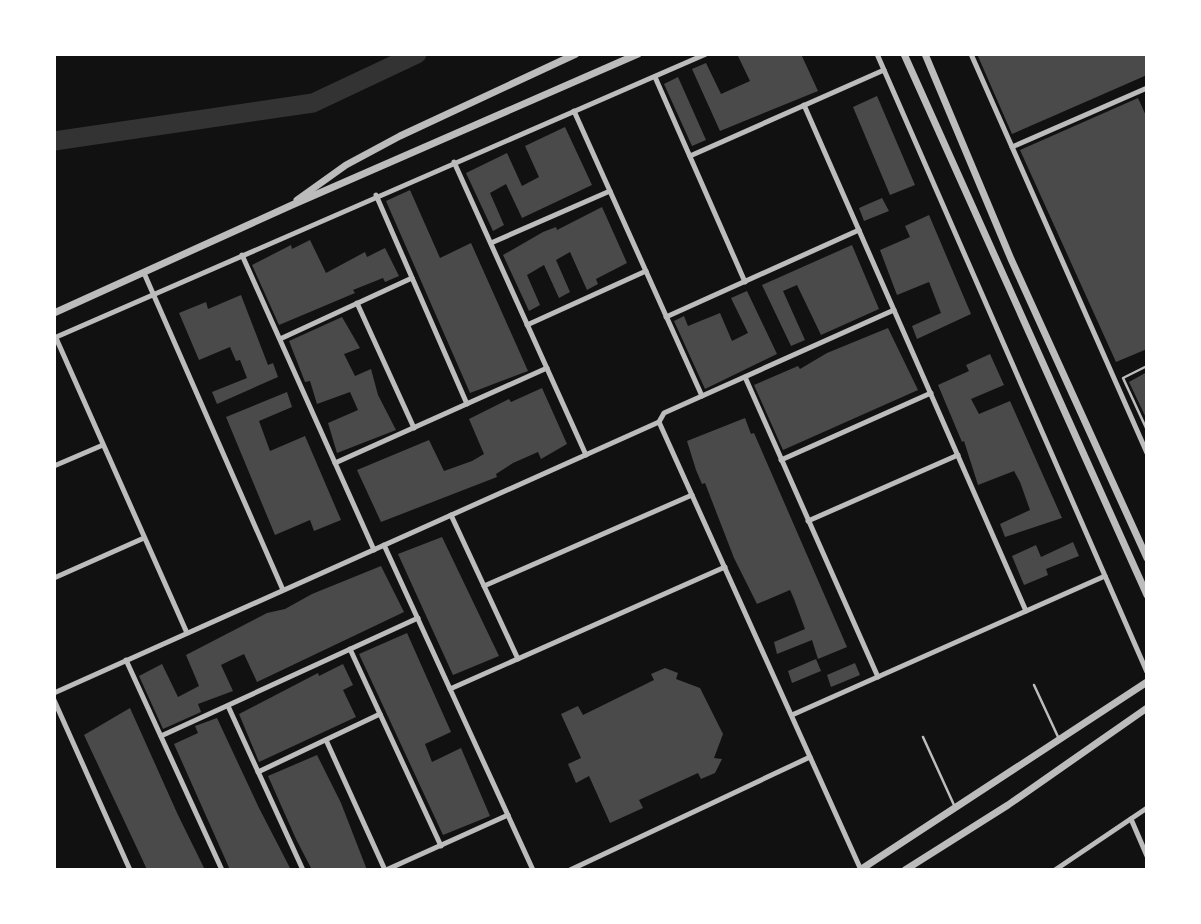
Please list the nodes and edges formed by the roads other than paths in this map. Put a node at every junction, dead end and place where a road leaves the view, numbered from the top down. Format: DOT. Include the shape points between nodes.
graph roads {
  1 [pos="576,54"];
  2 [pos="638,54"];
  3 [pos="706,54"];
  4 [pos="877,54"];
  5 [pos="904,54"];
  6 [pos="925,54"];
  7 [pos="971,54"];
  8 [pos="884,71"];
  9 [pos="655,77"];
  10 [pos="1147,88"];
  11 [pos="804,105"];
  12 [pos="574,111"];
  13 [pos="1012,147"];
  14 [pos="690,156"];
  15 [pos="454,162"];
  16 [pos="610,191"];
  17 [pos="376,195"];
  18 [pos="292,205"];
  19 [pos="859,230"];
  20 [pos="491,243"];
  21 [pos="242,255"];
  22 [pos="646,271"];
  23 [pos="144,273"];
  24 [pos="412,278"];
  25 [pos="745,282"];
  26 [pos="153,294"];
  27 [pos="357,303"];
  28 [pos="894,310"];
  29 [pos="54,313"];
  30 [pos="666,317"];
  31 [pos="527,325"];
  32 [pos="55,338"];
  33 [pos="280,339"];
  34 [pos="1147,366"];
  35 [pos="547,368"];
  36 [pos="745,377"];
  37 [pos="931,393"];
  38 [pos="702,396"];
  39 [pos="467,404"];
  40 [pos="659,422"];
  41 [pos="414,428"];
  42 [pos="1147,430"];
  43 [pos="1145,442"];
  44 [pos="103,445"];
  45 [pos="1147,453"];
  46 [pos="586,455"];
  47 [pos="958,455"];
  48 [pos="781,460"];
  49 [pos="335,463"];
  50 [pos="54,467"];
  51 [pos="692,495"];
  52 [pos="451,515"];
  53 [pos="808,521"];
  54 [pos="144,538"];
  55 [pos="384,545"];
  56 [pos="374,550"];
  57 [pos="1147,558"];
  58 [pos="725,567"];
  59 [pos="1105,576"];
  60 [pos="54,578"];
  61 [pos="484,586"];
  62 [pos="283,590"];
  63 [pos="1147,595"];
  64 [pos="1027,611"];
  65 [pos="418,618"];
  66 [pos="187,633"];
  67 [pos="350,649"];
  68 [pos="518,659"];
  69 [pos="126,660"];
  70 [pos="1147,672"];
  71 [pos="877,677"];
  72 [pos="1147,682"];
  73 [pos="1034,685"];
  74 [pos="450,689"];
  75 [pos="54,693"];
  76 [pos="54,700"];
  77 [pos="228,706"];
  78 [pos="1147,708"];
  79 [pos="380,714"];
  80 [pos="792,715"];
  81 [pos="161,736"];
  82 [pos="923,737"];
  83 [pos="326,740"];
  84 [pos="1060,742"];
  85 [pos="810,757"];
  86 [pos="258,772"];
  87 [pos="955,808"];
  88 [pos="1147,808"];
  89 [pos="508,816"];
  90 [pos="1131,819"];
  91 [pos="441,846"];
  92 [pos="1147,856"];
  93 [pos="302,868"];
  94 [pos="130,870"];
  95 [pos="222,870"];
  96 [pos="293,870"];
  97 [pos="385,870"];
  98 [pos="533,870"];
  99 [pos="570,870"];
  100 [pos="860,870"];
  101 [pos="905,870"];
  102 [pos="1055,870"];
  1 -- 18 [label="street" via="400,136 322,180"];
  2 -- 18 [label="street"];
  3 -- 9 [label="street"];
  4 -- 8 [label="street"];
  5 -- 63 [label="street"];
  6 -- 57 [label="street" via="1011,259"];
  7 -- 13 [label="street"];
  8 -- 11 [label="street"];
  8 -- 59 [label="street"];
  9 -- 12 [label="street"];
  9 -- 14 [label="street"];
  10 -- 13 [label="street"];
  11 -- 14 [label="street"];
  11 -- 19 [label="street"];
  12 -- 15 [label="street"];
  12 -- 16 [label="street"];
  13 -- 43 [label="street"];
  14 -- 25 [label="street"];
  15 -- 17 [label="street"];
  15 -- 20 [label="street"];
  16 -- 20 [label="street"];
  16 -- 22 [label="street"];
  17 -- 21 [label="street"];
  17 -- 24 [label="street"];
  18 -- 23 [label="street"];
  19 -- 25 [label="street"];
  19 -- 28 [label="street"];
  20 -- 31 [label="street"];
  21 -- 26 [label="street"];
  21 -- 33 [label="street"];
  22 -- 30 [label="street"];
  22 -- 31 [label="street"];
  23 -- 26 [label="street"];
  23 -- 29 [label="street"];
  24 -- 27 [label="street"];
  24 -- 39 [label="street"];
  25 -- 30 [label="street"];
  26 -- 32 [label="street"];
  26 -- 62 [label="street"];
  27 -- 33 [label="street"];
  27 -- 41 [label="street"];
  28 -- 36 [label="street"];
  28 -- 37 [label="street"];
  30 -- 38 [label="street"];
  31 -- 35 [label="street"];
  32 -- 44 [label="street"];
  33 -- 49 [label="street"];
  34 -- 42 [label="lane" via="1123,378"];
  35 -- 39 [label="street"];
  35 -- 46 [label="street"];
  36 -- 38 [label="street"];
  36 -- 48 [label="street"];
  37 -- 47 [label="street"];
  37 -- 48 [label="street"];
  38 -- 40 [label="street" via="664,412"];
  39 -- 41 [label="street"];
  40 -- 46 [label="street"];
  40 -- 51 [label="street"];
  41 -- 49 [label="street"];
  43 -- 45 [label="street"];
  44 -- 50 [label="street"];
  44 -- 54 [label="street"];
  46 -- 52 [label="street"];
  47 -- 53 [label="street"];
  47 -- 64 [label="street"];
  48 -- 53 [label="street"];
  49 -- 56 [label="street"];
  51 -- 58 [label="street"];
  51 -- 61 [label="street"];
  52 -- 55 [label="street"];
  52 -- 61 [label="street"];
  53 -- 71 [label="street"];
  54 -- 60 [label="street"];
  54 -- 66 [label="street"];
  55 -- 56 [label="street"];
  55 -- 65 [label="street"];
  56 -- 62 [label="street"];
  58 -- 68 [label="street"];
  58 -- 80 [label="street"];
  59 -- 64 [label="street"];
  59 -- 70 [label="street"];
  61 -- 68 [label="street"];
  62 -- 66 [label="street"];
  64 -- 71 [label="street"];
  65 -- 67 [label="street"];
  65 -- 74 [label="street"];
  66 -- 69 [label="street"];
  67 -- 77 [label="street"];
  67 -- 79 [label="street"];
  68 -- 74 [label="street"];
  69 -- 75 [label="street"];
  69 -- 81 [label="street"];
  71 -- 80 [label="street"];
  72 -- 84 [label="street"];
  73 -- 84 [label="lane"];
  74 -- 89 [label="street"];
  76 -- 94 [label="street"];
  77 -- 81 [label="street"];
  77 -- 86 [label="street"];
  78 -- 101 [label="street"];
  79 -- 83 [label="street"];
  79 -- 91 [label="street"];
  80 -- 85 [label="street"];
  81 -- 95 [label="street"];
  82 -- 87 [label="lane"];
  83 -- 86 [label="street"];
  83 -- 97 [label="street"];
  84 -- 87 [label="street"];
  85 -- 99 [label="street"];
  85 -- 100 [label="street"];
  86 -- 93 [label="street"];
  87 -- 100 [label="street"];
  88 -- 90 [label="street"];
  89 -- 91 [label="street"];
  89 -- 98 [label="street"];
  90 -- 92 [label="street"];
  90 -- 102 [label="street"];
  91 -- 97 [label="street"];
  93 -- 96 [label="street"];
}
